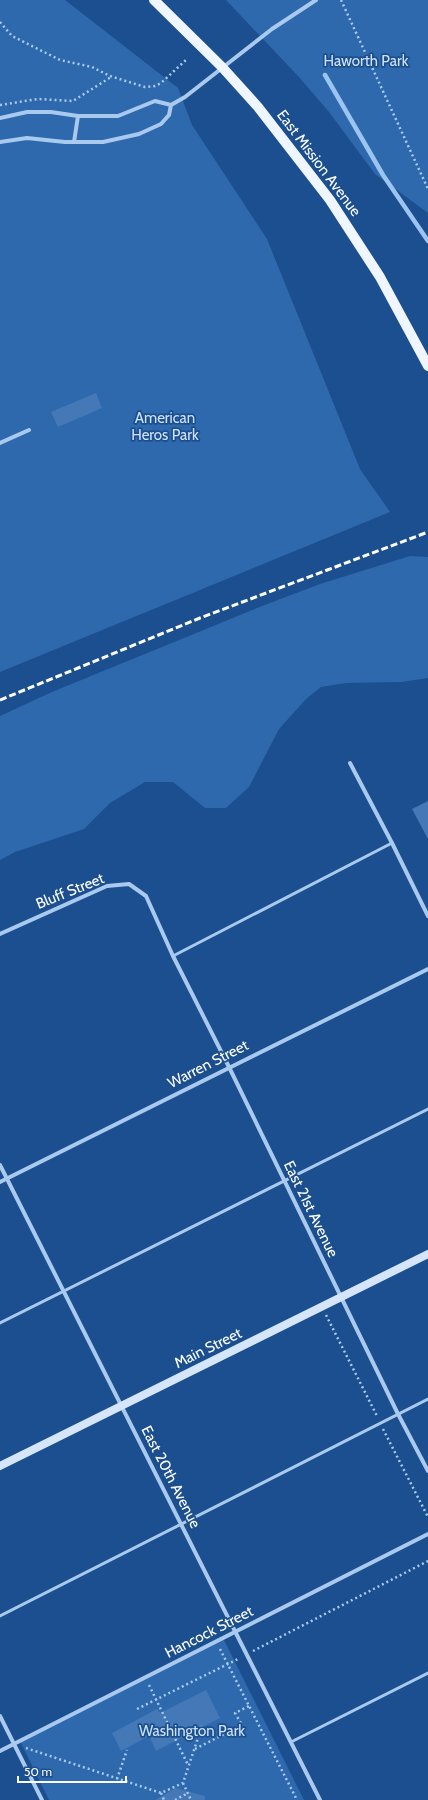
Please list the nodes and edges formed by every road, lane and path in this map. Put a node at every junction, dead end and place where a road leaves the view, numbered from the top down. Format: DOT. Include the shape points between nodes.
graph roads {
  1 [pos="154,0"];
  2 [pos="316,0"];
  3 [pos="340,0"];
  4 [pos="0,22"];
  5 [pos="186,60"];
  6 [pos="222,67"];
  7 [pos="111,77"];
  8 [pos="171,104"];
  9 [pos="0,105"];
  10 [pos="78,116"];
  11 [pos="0,118"];
  12 [pos="0,142"];
  13 [pos="74,142"];
  14 [pos="428,190"];
  15 [pos="428,366"];
  16 [pos="28,430"];
  17 [pos="0,443"];
  18 [pos="350,763"];
  19 [pos="392,843"];
  20 [pos="428,916"];
  21 [pos="0,934"];
  22 [pos="173,956"];
  23 [pos="428,968"];
  24 [pos="229,1067"];
  25 [pos="428,1109"];
  26 [pos="0,1165"];
  27 [pos="7,1179"];
  28 [pos="284,1180"];
  29 [pos="0,1182"];
  30 [pos="428,1254"];
  31 [pos="64,1292"];
  32 [pos="341,1298"];
  33 [pos="322,1307"];
  34 [pos="0,1323"];
  35 [pos="428,1399"];
  36 [pos="122,1406"];
  37 [pos="398,1414"];
  38 [pos="380,1424"];
  39 [pos="0,1466"];
  40 [pos="428,1472"];
  41 [pos="428,1517"];
  42 [pos="181,1524"];
  43 [pos="428,1534"];
  44 [pos="428,1561"];
  45 [pos="0,1616"];
  46 [pos="235,1632"];
  47 [pos="216,1641"];
  48 [pos="247,1654"];
  49 [pos="228,1664"];
  50 [pos="428,1673"];
  51 [pos="145,1678"];
  52 [pos="156,1700"];
  53 [pos="249,1706"];
  54 [pos="137,1709"];
  55 [pos="0,1716"];
  56 [pos="202,1726"];
  57 [pos="291,1742"];
  58 [pos="14,1744"];
  59 [pos="194,1749"];
  60 [pos="127,1750"];
  61 [pos="0,1751"];
  62 [pos="188,1766"];
  63 [pos="117,1779"];
  64 [pos="183,1783"];
  65 [pos="161,1793"];
  66 [pos="188,1793"];
  67 [pos="42,1800"];
  68 [pos="164,1800"];
  69 [pos="175,1800"];
  70 [pos="191,1800"];
  71 [pos="297,1800"];
  72 [pos="320,1800"];
  1 -- 6 [label="main road, East Mission Avenue"];
  2 -- 6 [label="street"];
  3 -- 14 [label="path"];
  4 -- 7 [label="path" via="12,36 36,49 67,63 92,67"];
  5 -- 7 [label="path" via="169,77 155,86 145,87"];
  6 -- 8 [label="street" via="185,97"];
  6 -- 15 [label="main road, East Mission Avenue" via="258,107 330,200 380,277"];
  7 -- 9 [label="path" via="73,101 38,99"];
  8 -- 10 [label="street" via="155,101 118,116"];
  8 -- 13 [label="street" via="169,115 161,124 139,134 103,142"];
  10 -- 11 [label="street" via="27,112"];
  10 -- 13 [label="street"];
  12 -- 13 [label="street" via="27,138"];
  16 -- 17 [label="street"];
  18 -- 19 [label="street"];
  19 -- 20 [label="street"];
  19 -- 22 [label="lane"];
  21 -- 22 [label="street, Bluff Street" via="106,886 129,884 146,896"];
  22 -- 24 [label="street, East 21st Avenue"];
  23 -- 24 [label="street, Warren Street"];
  24 -- 27 [label="street, Warren Street"];
  24 -- 28 [label="street, East 21st Avenue"];
  25 -- 28 [label="lane"];
  26 -- 27 [label="street, East 20th Avenue"];
  27 -- 29 [label="street, Warren Street"];
  27 -- 31 [label="street, East 20th Avenue"];
  28 -- 31 [label="lane"];
  28 -- 32 [label="street, East 21st Avenue"];
  30 -- 32 [label="street, Main Street"];
  31 -- 34 [label="lane"];
  31 -- 36 [label="street, East 20th Avenue"];
  32 -- 33 [label="street, Main Street"];
  32 -- 37 [label="street, East 21st Avenue"];
  33 -- 36 [label="street, Main Street"];
  33 -- 38 [label="path"];
  35 -- 37 [label="lane"];
  36 -- 39 [label="street, Main Street"];
  36 -- 42 [label="street, East 20th Avenue"];
  37 -- 38 [label="lane"];
  37 -- 40 [label="street, East 21st Avenue"];
  38 -- 41 [label="path"];
  38 -- 42 [label="lane"];
  42 -- 45 [label="lane"];
  42 -- 46 [label="street, East 20th Avenue"];
  43 -- 46 [label="street, Hancock Street"];
  44 -- 48 [label="path"];
  46 -- 47 [label="street, Hancock Street"];
  46 -- 48 [label="street, East 20th Avenue"];
  47 -- 49 [label="path"];
  47 -- 51 [label="street, Hancock Street"];
  48 -- 49 [label="path"];
  48 -- 57 [label="street, East 20th Avenue"];
  49 -- 52 [label="path"];
  49 -- 53 [label="path"];
  50 -- 57 [label="lane"];
  51 -- 52 [label="path"];
  51 -- 58 [label="street, Hancock Street"];
  52 -- 54 [label="path"];
  52 -- 62 [label="path"];
  53 -- 59 [label="path" via="235,1713 242,1725"];
  53 -- 71 [label="path"];
  55 -- 58 [label="street"];
  56 -- 59 [label="path"];
  57 -- 72 [label="street, East 20th Avenue"];
  58 -- 61 [label="street, Hancock Street"];
  58 -- 63 [label="path"];
  58 -- 67 [label="street"];
  59 -- 62 [label="path"];
  60 -- 63 [label="path"];
  62 -- 64 [label="path"];
  63 -- 65 [label="path"];
  64 -- 65 [label="path"];
  64 -- 66 [label="path"];
  65 -- 68 [label="path"];
  66 -- 69 [label="path"];
  66 -- 70 [label="path"];
}
